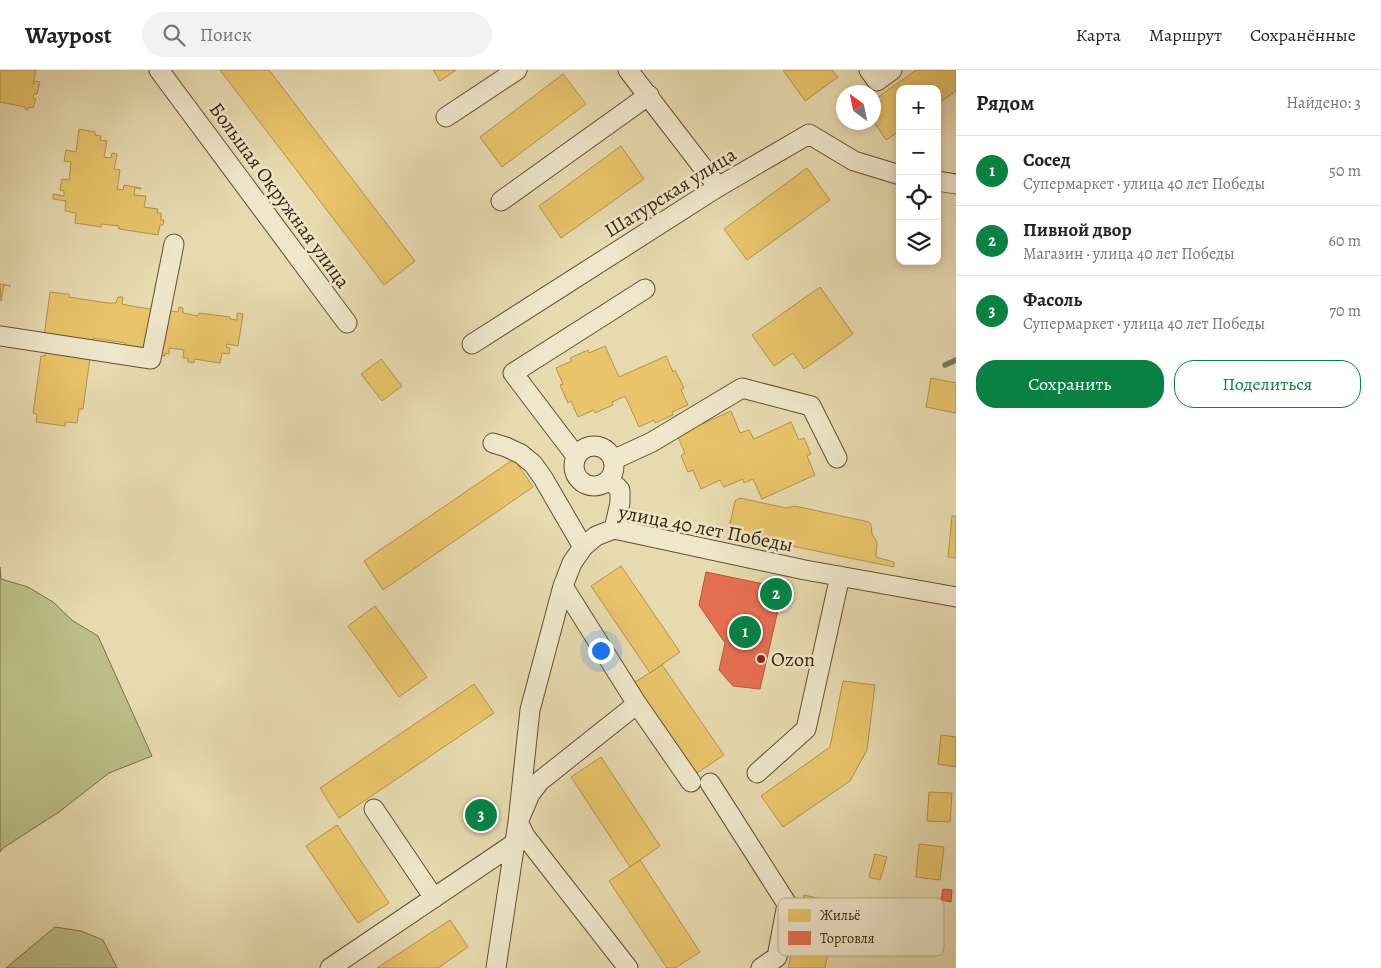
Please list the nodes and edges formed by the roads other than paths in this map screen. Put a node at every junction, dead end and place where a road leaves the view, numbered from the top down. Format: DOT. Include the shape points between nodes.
graph roads {
  1 [pos="159,70"];
  2 [pos="517,70"];
  3 [pos="869,70"];
  4 [pos="892,70"];
  5 [pos="631,71"];
  6 [pos="649,95"];
  7 [pos="446,117"];
  8 [pos="896,174"];
  9 [pos="941,182"];
  10 [pos="956,184"];
  11 [pos="718,187"];
  12 [pos="501,201"];
  13 [pos="174,244"];
  14 [pos="645,289"];
  15 [pos="347,323"];
  16 [pos="0,336"];
  17 [pos="472,344"];
  18 [pos="493,443"];
  19 [pos="576,456"];
  20 [pos="837,458"];
  21 [pos="613,460"];
  22 [pos="609,479"];
  23 [pos="614,529"];
  24 [pos="583,547"];
  25 [pos="840,576"];
  26 [pos="563,586"];
  27 [pos="956,597"];
  28 [pos="637,704"];
  29 [pos="756,773"];
  30 [pos="691,782"];
  31 [pos="710,783"];
  32 [pos="374,809"];
  33 [pos="518,822"];
  34 [pos="515,843"];
  35 [pos="434,898"];
  36 [pos="783,898"];
  37 [pos="778,953"];
  38 [pos="330,968"];
  39 [pos="496,968"];
  40 [pos="628,968"];
  41 [pos="760,968"];
  1 -- 15 [label="street, Большая Окружная улица"];
  2 -- 7 [label="street"];
  3 -- 4 [label="street" via="877,81"];
  5 -- 6 [label="street"];
  6 -- 11 [label="street"];
  6 -- 12 [label="street"];
  8 -- 11 [label="street, Шатурская улица" via="854,160 809,134"];
  9 -- 10 [label="street"];
  11 -- 17 [label="street, Шатурская улица"];
  13 -- 16 [label="street" via="151,359"];
  14 -- 19 [label="street" via="513,373"];
  18 -- 24 [label="street" via="521,454 533,464"];
  19 -- 21 [label="street" via="592,446 605,449"];
  19 -- 22 [label="street" via="573,469 579,481 598,486"];
  20 -- 21 [label="street" via="811,406 742,388 652,442"];
  21 -- 22 [label="street"];
  22 -- 23 [label="street" via="620,490"];
  23 -- 24 [label="street, улица 40 лет Победы" via="596,536"];
  23 -- 25 [label="street, улица 40 лет Победы"];
  24 -- 26 [label="street, улица 40 лет Победы"];
  25 -- 27 [label="street, улица 40 лет Победы"];
  25 -- 29 [label="street" via="806,729"];
  26 -- 28 [label="street"];
  26 -- 33 [label="street, улица 40 лет Победы" via="530,710"];
  28 -- 30 [label="street"];
  28 -- 33 [label="street" via="540,781 530,794"];
  31 -- 36 [label="street"];
  32 -- 35 [label="street"];
  33 -- 34 [label="street, улица 40 лет Победы"];
  33 -- 40 [label="street" via="525,836"];
  34 -- 35 [label="street"];
  34 -- 39 [label="street, улица 40 лет Победы"];
  35 -- 38 [label="street"];
  37 -- 41 [label="street" via="777,958"];
}
